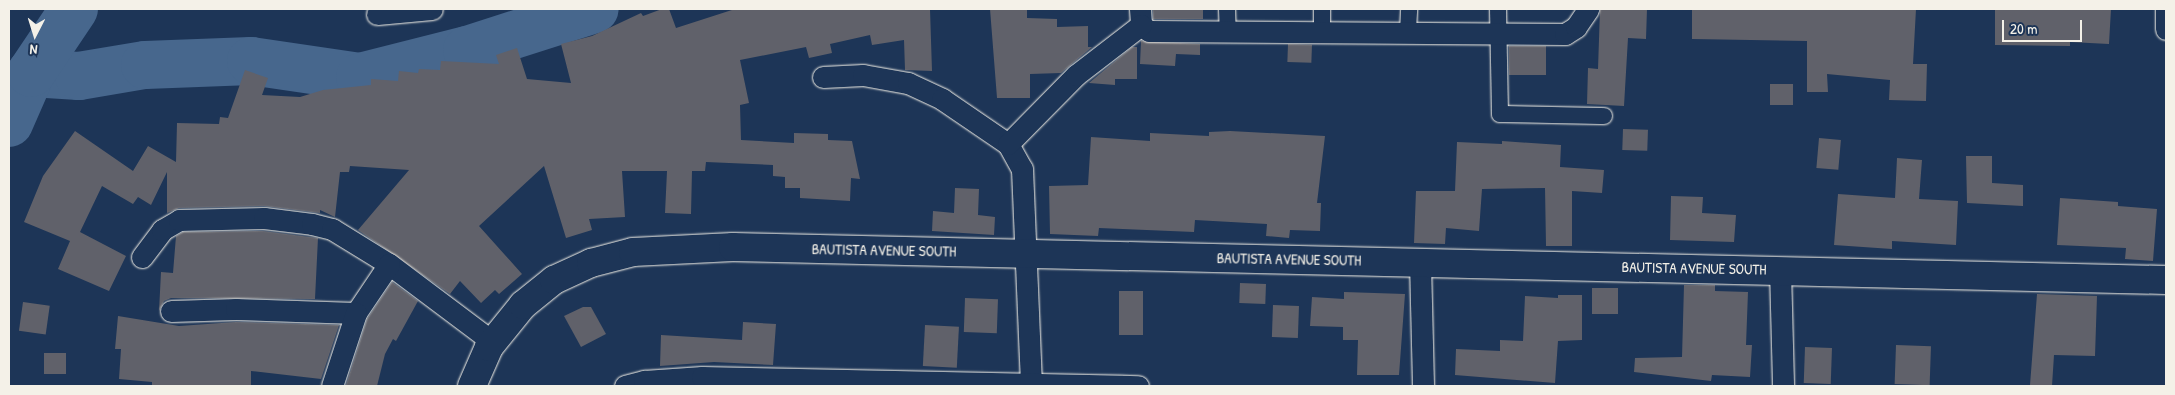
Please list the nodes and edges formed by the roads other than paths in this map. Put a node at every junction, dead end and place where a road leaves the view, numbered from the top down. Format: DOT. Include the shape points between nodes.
graph roads {
  1 [pos="432,9"];
  2 [pos="1227,9"];
  3 [pos="1322,9"];
  4 [pos="1409,9"];
  5 [pos="1498,9"];
  6 [pos="1588,9"];
  7 [pos="2166,9"];
  8 [pos="377,14"];
  9 [pos="1140,17"];
  10 [pos="2166,29"];
  11 [pos="1408,31"];
  12 [pos="1498,31"];
  13 [pos="1228,32"];
  14 [pos="1322,32"];
  15 [pos="823,77"];
  16 [pos="1604,116"];
  17 [pos="1008,144"];
  18 [pos="1028,254"];
  19 [pos="142,257"];
  20 [pos="1420,262"];
  21 [pos="389,264"];
  22 [pos="1780,269"];
  23 [pos="2166,280"];
  24 [pos="171,311"];
  25 [pos="356,313"];
  26 [pos="493,342"];
  27 [pos="933,384"];
  28 [pos="1031,385"];
  29 [pos="332,386"];
  30 [pos="472,386"];
  31 [pos="624,386"];
  32 [pos="1134,386"];
  33 [pos="1138,386"];
  34 [pos="1423,386"];
  35 [pos="1782,386"];
  1 -- 8 [label="street"];
  2 -- 13 [label="street"];
  3 -- 14 [label="street"];
  4 -- 11 [label="street"];
  5 -- 12 [label="street"];
  6 -- 12 [label="street" via="1576,27 1565,34"];
  7 -- 10 [label="street"];
  9 -- 13 [label="street" via="1149,31"];
  9 -- 17 [label="street" via="1076,75"];
  11 -- 12 [label="street"];
  11 -- 14 [label="street"];
  12 -- 16 [label="street" via="1500,114"];
  13 -- 14 [label="street"];
  15 -- 17 [label="street" via="863,75 908,83 942,99"];
  17 -- 18 [label="street" via="1022,169"];
  18 -- 20 [label="street, BAUTISTA AVENUE SOUTH"];
  18 -- 26 [label="street, BAUTISTA AVENUE SOUTH" via="733,247 633,252 591,263 554,280 523,305"];
  18 -- 28 [label="street"];
  19 -- 21 [label="street" via="162,230 179,220 218,216 312,224 332,229"];
  20 -- 22 [label="street, BAUTISTA AVENUE SOUTH"];
  20 -- 34 [label="street"];
  21 -- 25 [label="street"];
  21 -- 26 [label="street"];
  22 -- 23 [label="street, BAUTISTA AVENUE SOUTH"];
  22 -- 35 [label="street"];
  24 -- 25 [label="street" via="236,309"];
  25 -- 29 [label="street"];
  26 -- 30 [label="street, BAUTISTA AVENUE SOUTH"];
  27 -- 28 [label="street"];
  27 -- 31 [label="street" via="702,377 644,381"];
  28 -- 32 [label="street"];
  32 -- 33 [label="street"];
}
